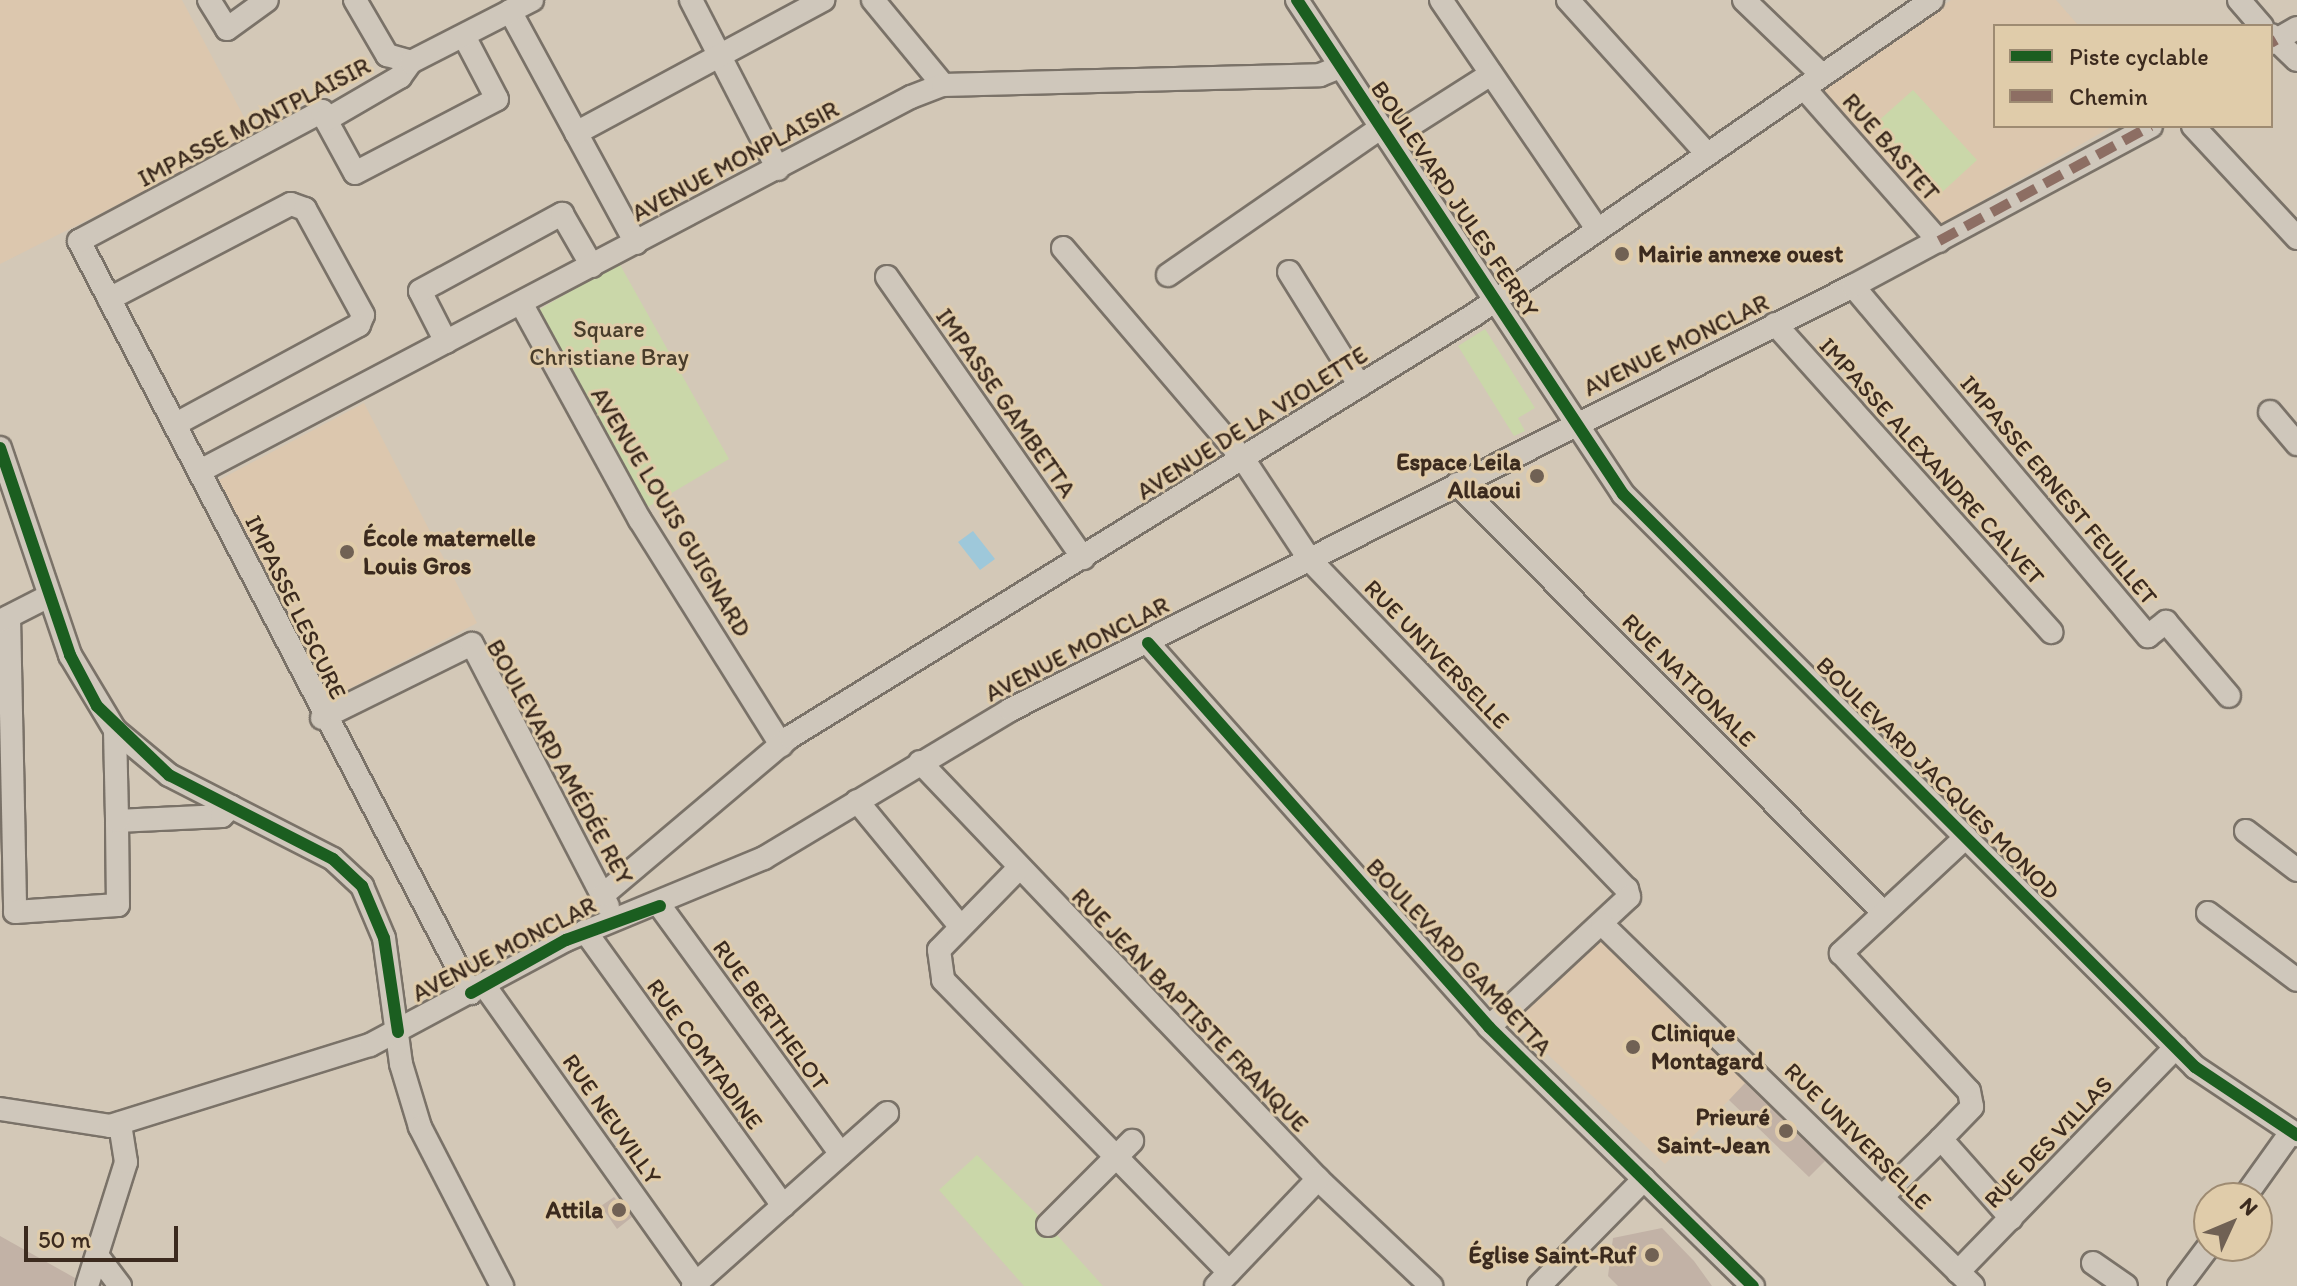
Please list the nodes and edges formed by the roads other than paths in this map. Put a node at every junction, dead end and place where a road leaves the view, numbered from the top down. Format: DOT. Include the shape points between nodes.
graph roads {
  1 [pos="209,0"];
  2 [pos="267,0"];
  3 [pos="355,0"];
  4 [pos="532,0"];
  5 [pos="691,0"];
  6 [pos="823,0"];
  7 [pos="873,0"];
  8 [pos="1297,0"];
  9 [pos="1441,0"];
  10 [pos="1568,0"];
  11 [pos="1744,0"];
  12 [pos="2239,0"];
  13 [pos="1918,3"];
  14 [pos="510,11"];
  15 [pos="2260,24"];
  16 [pos="2297,28"];
  17 [pos="2273,35"];
  18 [pos="2273,39"];
  19 [pos="466,40"];
  20 [pos="719,56"];
  21 [pos="2297,60"];
  22 [pos="411,62"];
  23 [pos="1340,67"];
  24 [pos="1491,74"];
  25 [pos="1813,81"];
  26 [pos="943,85"];
  27 [pos="326,120"];
  28 [pos="2147,128"];
  29 [pos="2195,128"];
  30 [pos="576,133"];
  31 [pos="1386,133"];
  32 [pos="1707,154"];
  33 [pos="778,169"];
  34 [pos="1597,229"];
  35 [pos="2297,238"];
  36 [pos="79,241"];
  37 [pos="1939,241"];
  38 [pos="636,243"];
  39 [pos="1063,248"];
  40 [pos="592,266"];
  41 [pos="1289,272"];
  42 [pos="1168,275"];
  43 [pos="887,277"];
  44 [pos="1853,286"];
  45 [pos="109,299"];
  46 [pos="1496,299"];
  47 [pos="521,303"];
  48 [pos="1775,324"];
  49 [pos="446,342"];
  50 [pos="1360,386"];
  51 [pos="2270,412"];
  52 [pos="176,424"];
  53 [pos="1574,425"];
  54 [pos="2297,444"];
  55 [pos="0,448"];
  56 [pos="1244,460"];
  57 [pos="200,471"];
  58 [pos="1457,484"];
  59 [pos="1083,558"];
  60 [pos="1310,560"];
  61 [pos="49,596"];
  62 [pos="4,619"];
  63 [pos="2051,632"];
  64 [pos="1148,643"];
  65 [pos="2229,696"];
  66 [pos="322,718"];
  67 [pos="115,730"];
  68 [pos="781,745"];
  69 [pos="920,762"];
  70 [pos="857,801"];
  71 [pos="231,807"];
  72 [pos="117,821"];
  73 [pos="2246,831"];
  74 [pos="1966,837"];
  75 [pos="1018,869"];
  76 [pos="2297,870"];
  77 [pos="604,894"];
  78 [pos="660,906"];
  79 [pos="1884,913"];
  80 [pos="2208,913"];
  81 [pos="609,922"];
  82 [pos="1602,924"];
  83 [pos="961,927"];
  84 [pos="585,931"];
  85 [pos="2297,980"];
  86 [pos="478,989"];
  87 [pos="1489,1027"];
  88 [pos="398,1032"];
  89 [pos="2176,1047"];
  90 [pos="0,1109"];
  91 [pos="887,1113"];
  92 [pos="120,1123"];
  93 [pos="2294,1134"];
  94 [pos="1941,1139"];
  95 [pos="1124,1149"];
  96 [pos="841,1154"];
  97 [pos="1318,1179"];
  98 [pos="1644,1179"];
  99 [pos="2256,1182"];
  100 [pos="1883,1196"];
  101 [pos="783,1206"];
  102 [pos="2011,1218"];
  103 [pos="1048,1225"];
  104 [pos="99,1258"];
  105 [pos="2197,1262"];
  106 [pos="2093,1263"];
  107 [pos="1222,1279"];
  108 [pos="1966,1279"];
  109 [pos="695,1285"];
  110 [pos="87,1286"];
  111 [pos="120,1286"];
  112 [pos="502,1286"];
  113 [pos="1431,1286"];
  114 [pos="1539,1286"];
  115 [pos="1753,1286"];
  116 [pos="2126,1286"];
  117 [pos="2179,1286"];
  1 -- 2 [label="street" via="227,29"];
  3 -- 22 [label="street" via="387,55"];
  4 -- 14 [label="street, IMPASSE MONTPLAISIR"];
  5 -- 20 [label="street"];
  6 -- 20 [label="street"];
  7 -- 26 [label="street"];
  8 -- 23 [label="street, BOULEVARD JULES FERRY"];
  9 -- 24 [label="street"];
  10 -- 32 [label="street"];
  11 -- 25 [label="street, RUE BASTET"];
  12 -- 15 [label="street"];
  13 -- 25 [label="street, AVENUE DE LA VIOLETTE"];
  14 -- 19 [label="street, IMPASSE MONTPLAISIR"];
  14 -- 30 [label="street"];
  16 -- 17 [label="street"];
  18 -- 21 [label="street"];
  19 -- 22 [label="street, IMPASSE MONTPLAISIR"];
  19 -- 27 [label="street" via="497,99 355,173"];
  20 -- 30 [label="street"];
  20 -- 33 [label="street"];
  22 -- 27 [label="street, IMPASSE MONTPLAISIR" via="400,77"];
  23 -- 26 [label="street, AVENUE MONPLAISIR" via="1320,75"];
  23 -- 31 [label="street, BOULEVARD JULES FERRY"];
  24 -- 31 [label="street"];
  24 -- 34 [label="street"];
  25 -- 32 [label="street, AVENUE DE LA VIOLETTE"];
  25 -- 37 [label="street, RUE BASTET"];
  26 -- 33 [label="street, AVENUE MONPLAISIR"];
  27 -- 36 [label="street, IMPASSE MONTPLAISIR" via="322,111"];
  28 -- 37 [label="street, AVENUE MONCLAR"];
  29 -- 35 [label="street"];
  30 -- 38 [label="street"];
  31 -- 42 [label="street"];
  31 -- 46 [label="street, BOULEVARD JULES FERRY"];
  32 -- 34 [label="street, AVENUE DE LA VIOLETTE"];
  33 -- 38 [label="street, AVENUE MONPLAISIR"];
  34 -- 46 [label="street, AVENUE DE LA VIOLETTE"];
  36 -- 45 [label="street, IMPASSE LESCURE"];
  37 -- 44 [label="street, AVENUE MONCLAR"];
  38 -- 40 [label="street, AVENUE MONPLAISIR"];
  39 -- 56 [label="street"];
  40 -- 47 [label="street, AVENUE MONPLAISIR"];
  40 -- 49 [label="street" via="562,214 420,291"];
  41 -- 50 [label="street"];
  43 -- 59 [label="street, IMPASSE GAMBETTA"];
  44 -- 48 [label="street, AVENUE MONCLAR"];
  44 -- 65 [label="street, IMPASSE ERNEST FEUILLET" via="2148,636 2166,622"];
  45 -- 52 [label="street, IMPASSE LESCURE"];
  45 -- 52 [label="street" via="291,204 305,209 356,302 359,325"];
  46 -- 50 [label="street, AVENUE DE LA VIOLETTE"];
  46 -- 53 [label="street, BOULEVARD JULES FERRY"];
  47 -- 49 [label="street, AVENUE MONPLAISIR"];
  47 -- 68 [label="street, AVENUE LOUIS GUIGNARD" via="640,520"];
  48 -- 53 [label="street, AVENUE MONCLAR"];
  48 -- 63 [label="street, IMPASSE ALEXANDRE CALVET"];
  49 -- 57 [label="street, AVENUE MONPLAISIR"];
  50 -- 56 [label="street, AVENUE DE LA VIOLETTE"];
  51 -- 54 [label="street"];
  52 -- 57 [label="street, IMPASSE LESCURE"];
  53 -- 58 [label="street, AVENUE MONCLAR"];
  53 -- 74 [label="street, BOULEVARD JACQUES MONOD" via="1623,494"];
  55 -- 61 [label="street"];
  56 -- 59 [label="street, AVENUE DE LA VIOLETTE"];
  56 -- 60 [label="street"];
  57 -- 66 [label="street, IMPASSE LESCURE"];
  58 -- 60 [label="street, AVENUE MONCLAR"];
  58 -- 79 [label="street, RUE NATIONALE"];
  59 -- 68 [label="street, AVENUE DE LA VIOLETTE"];
  60 -- 64 [label="street, AVENUE MONCLAR"];
  60 -- 82 [label="street, RUE UNIVERSELLE" via="1627,889 1629,897"];
  61 -- 62 [label="street"];
  61 -- 67 [label="street" via="82,682"];
  62 -- 72 [label="street" via="15,912 118,905"];
  64 -- 69 [label="street, AVENUE MONCLAR"];
  64 -- 87 [label="street, BOULEVARD GAMBETTA"];
  66 -- 77 [label="street, BOULEVARD AMÉDÉE REY" via="472,644"];
  66 -- 86 [label="street, IMPASSE LESCURE"];
  67 -- 71 [label="street" via="169,775"];
  67 -- 72 [label="street"];
  68 -- 77 [label="street, AVENUE DE LA VIOLETTE"];
  69 -- 70 [label="street, AVENUE MONCLAR"];
  69 -- 75 [label="street, RUE JEAN BAPTISTE FRANQUE"];
  70 -- 78 [label="street, AVENUE MONCLAR" via="764,858"];
  70 -- 83 [label="street"];
  71 -- 72 [label="street" via="222,816"];
  71 -- 88 [label="street" via="333,859 362,886 384,938"];
  73 -- 76 [label="street"];
  74 -- 79 [label="street"];
  74 -- 89 [label="street, BOULEVARD JACQUES MONOD"];
  75 -- 83 [label="street"];
  75 -- 97 [label="street, RUE JEAN BAPTISTE FRANQUE"];
  77 -- 81 [label="street, BOULEVARD AMÉDÉE REY"];
  78 -- 81 [label="street, AVENUE MONCLAR"];
  78 -- 96 [label="street, RUE BERTHELOT"];
  79 -- 94 [label="street" via="1841,953 1969,1091 1972,1107"];
  80 -- 85 [label="street"];
  81 -- 84 [label="street, AVENUE MONCLAR"];
  82 -- 87 [label="street, RUE UNIVERSELLE"];
  82 -- 100 [label="street, RUE UNIVERSELLE"];
  83 -- 95 [label="street" via="939,950 943,980"];
  84 -- 86 [label="street, AVENUE MONCLAR"];
  84 -- 101 [label="street, RUE COMTADINE"];
  86 -- 88 [label="street, AVENUE MONCLAR"];
  86 -- 109 [label="street, RUE NEUVILLY"];
  87 -- 98 [label="street, BOULEVARD GAMBETTA"];
  88 -- 92 [label="street, AVENUE MONCLAR"];
  88 -- 112 [label="street" via="431,1155"];
  89 -- 93 [label="street, BOULEVARD JACQUES MONOD"];
  89 -- 102 [label="street, RUE DES VILLAS"];
  90 -- 92 [label="street, AVENUE MONCLAR" via="81,1126"];
  91 -- 96 [label="street"];
  92 -- 104 [label="street" via="126,1162"];
  93 -- 99 [label="street"];
  94 -- 100 [label="street"];
  94 -- 102 [label="street"];
  95 -- 103 [label="street"];
  95 -- 107 [label="street"];
  96 -- 101 [label="street"];
  97 -- 107 [label="street"];
  97 -- 113 [label="street, RUE JEAN BAPTISTE FRANQUE"];
  98 -- 114 [label="street"];
  98 -- 115 [label="street, BOULEVARD GAMBETTA"];
  100 -- 108 [label="street, RUE UNIVERSELLE"];
  101 -- 109 [label="street"];
  102 -- 108 [label="street, RUE DES VILLAS"];
  104 -- 110 [label="street"];
  104 -- 111 [label="street"];
  105 -- 117 [label="street"];
  106 -- 116 [label="street"];
}
